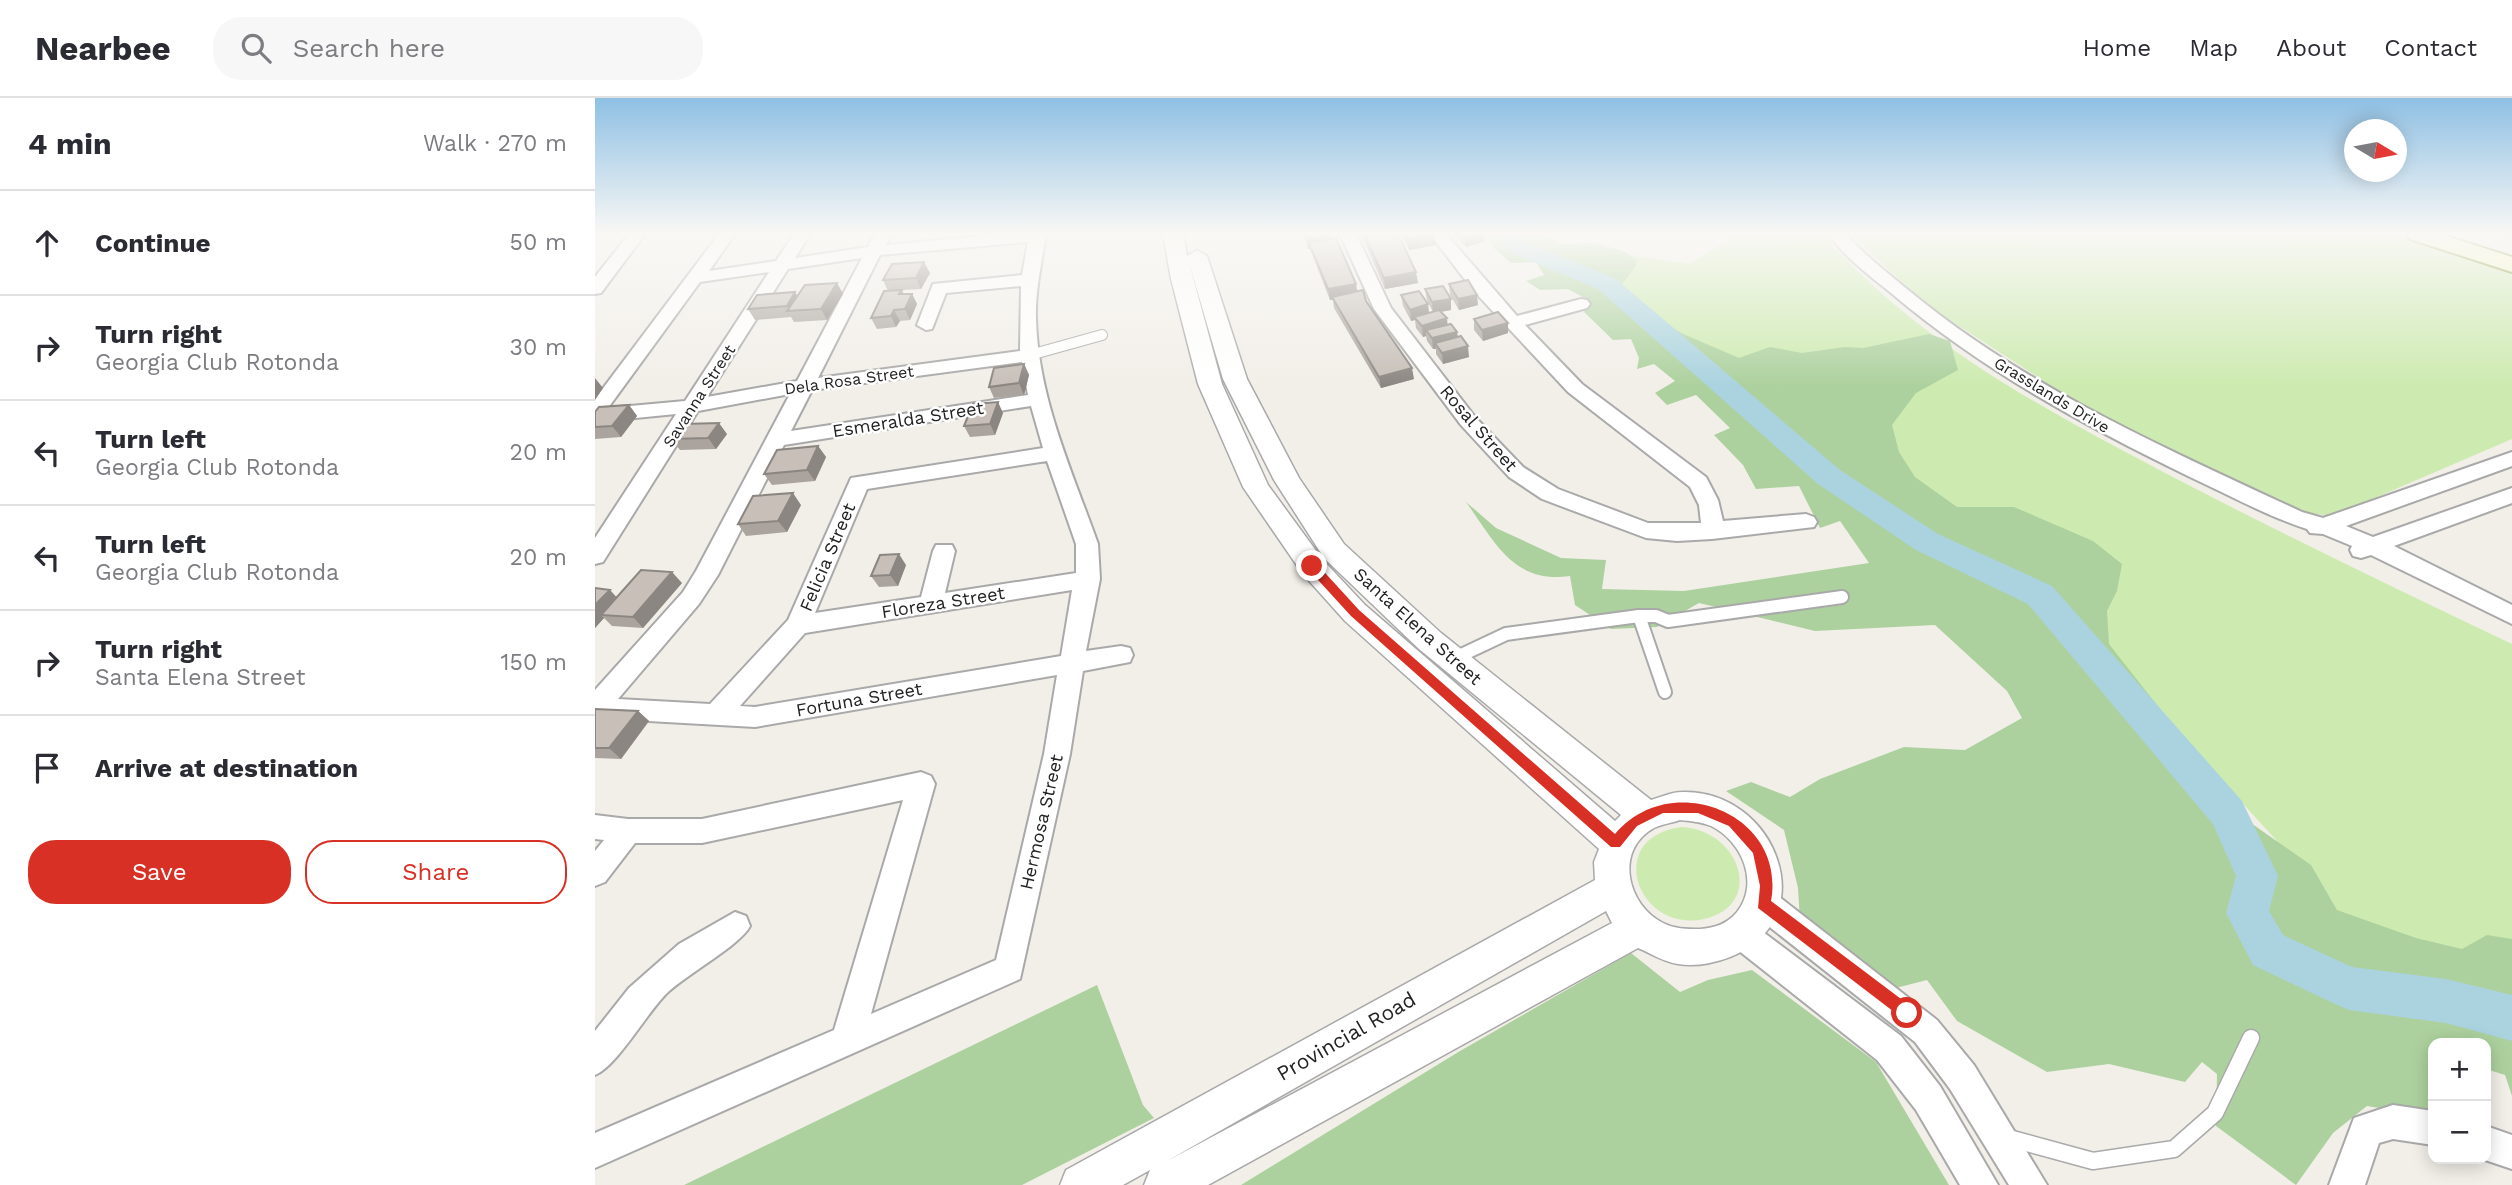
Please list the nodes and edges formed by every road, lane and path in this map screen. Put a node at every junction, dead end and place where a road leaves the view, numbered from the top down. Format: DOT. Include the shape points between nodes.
graph roads {
  1 [pos="689,285"];
  2 [pos="770,285"];
  3 [pos="858,285"];
  4 [pos="976,285"];
  5 [pos="1029,285"];
  6 [pos="1183,285"];
  7 [pos="1204,285"];
  8 [pos="1377,285"];
  9 [pos="1470,285"];
  10 [pos="1892,285"];
  11 [pos="1581,304"];
  12 [pos="1514,322"];
  13 [pos="926,325"];
  14 [pos="1102,335"];
  15 [pos="1030,355"];
  16 [pos="806,385"];
  17 [pos="1040,399"];
  18 [pos="694,406"];
  19 [pos="595,415"];
  20 [pos="776,440"];
  21 [pos="1056,453"];
  22 [pos="2512,459"];
  23 [pos="2512,495"];
  24 [pos="1806,522"];
  25 [pos="2310,524"];
  26 [pos="1711,531"];
  27 [pos="2364,549"];
  28 [pos="944,551"];
  29 [pos="595,556"];
  30 [pos="1088,579"];
  31 [pos="1842,597"];
  32 [pos="932,604"];
  33 [pos="2512,615"];
  34 [pos="1639,616"];
  35 [pos="798,625"];
  36 [pos="2512,626"];
  37 [pos="1121,655"];
  38 [pos="1452,660"];
  39 [pos="1073,661"];
  40 [pos="1665,692"];
  41 [pos="595,708"];
  42 [pos="715,716"];
  43 [pos="1644,814"];
  44 [pos="595,827"];
  45 [pos="628,831"];
  46 [pos="1616,842"];
  47 [pos="595,873"];
  48 [pos="1612,889"];
  49 [pos="1763,903"];
  50 [pos="735,926"];
  51 [pos="1639,928"];
  52 [pos="1740,933"];
  53 [pos="848,1038"];
  54 [pos="2251,1038"];
  55 [pos="595,1059"];
  56 [pos="2428,1127"];
  57 [pos="1998,1135"];
  58 [pos="2491,1145"];
  59 [pos="595,1151"];
  60 [pos="2512,1152"];
  61 [pos="1081,1185"];
  62 [pos="1165,1185"];
  63 [pos="1980,1185"];
  64 [pos="2029,1185"];
  65 [pos="2347,1185"];
  1 -- 19 [label="street"];
  2 -- 18 [label="street, Savanna Street"];
  3 -- 16 [label="street"];
  4 -- 13 [label="street" via="939,288"];
  5 -- 15 [label="street, Hermosa Street"];
  6 -- 46 [label="street, Santa Elena Street" via="1210,384 1256,487 1312,566 1355,613"];
  7 -- 38 [label="street, Santa Elena Street" via="1235,379 1287,480 1334,551"];
  8 -- 26 [label="street, Rosal Street" via="1468,421 1516,472 1569,503 1646,530"];
  9 -- 12 [label="street"];
  10 -- 25 [label="street, Grasslands Drive" via="1917,308 1999,365 2088,420"];
  11 -- 12 [label="street"];
  12 -- 26 [label="street" via="1575,388 1698,482 1709,499"];
  14 -- 15 [label="lane, Dela Rosa Street"];
  15 -- 16 [label="street, Dela Rosa Street"];
  15 -- 17 [label="street, Hermosa Street"];
  16 -- 18 [label="street, Dela Rosa Street"];
  16 -- 20 [label="street"];
  17 -- 20 [label="street, Esmeralda Street"];
  17 -- 21 [label="street, Hermosa Street"];
  18 -- 19 [label="street, Dela Rosa Street"];
  18 -- 29 [label="street, Savanna Street"];
  20 -- 41 [label="street" via="691,598"];
  21 -- 30 [label="street, Hermosa Street" via="1087,544"];
  21 -- 35 [label="street, Felicia Street" via="859,483"];
  22 -- 25 [label="street"];
  23 -- 27 [label="street"];
  24 -- 26 [label="street, Rosal Street"];
  25 -- 27 [label="street, Grasslands Drive"];
  27 -- 33 [label="street, Grasslands Drive"];
  27 -- 36 [label="street, Grasslands Drive"];
  28 -- 32 [label="street"];
  30 -- 32 [label="street, Floreza Street"];
  30 -- 39 [label="street, Hermosa Street"];
  31 -- 34 [label="lane" via="1668,621"];
  32 -- 35 [label="street, Floreza Street"];
  34 -- 38 [label="lane" via="1506,634"];
  34 -- 40 [label="lane"];
  35 -- 42 [label="street, Felicia Street"];
  37 -- 39 [label="street, Fortuna Street"];
  38 -- 43 [label="street, Santa Elena Street"];
  39 -- 42 [label="street, Fortuna Street" via="755,717"];
  39 -- 53 [label="street, Hermosa Street" via="1009,969"];
  41 -- 42 [label="street, Fortuna Street"];
  43 -- 46 [label="street"];
  43 -- 49 [label="street" via="1689,806 1734,822 1759,850 1766,877"];
  44 -- 45 [label="street"];
  45 -- 47 [label="street"];
  45 -- 53 [label="street" via="702,831 921,783"];
  46 -- 48 [label="street" via="1609,865"];
  48 -- 51 [label="street" via="1622,910"];
  48 -- 61 [label="street, Provincial Road"];
  49 -- 52 [label="street"];
  49 -- 57 [label="street" via="1926,1031"];
  50 -- 55 [label="street" via="659,977 629,1008"];
  51 -- 52 [label="street" via="1666,943 1697,947"];
  51 -- 62 [label="street"];
  52 -- 63 [label="street" via="1889,1048 1928,1098"];
  53 -- 59 [label="street, Hermosa Street"];
  54 -- 57 [label="lane" via="2215,1113 2174,1149 2093,1161"];
  56 -- 65 [label="street" via="2393,1122 2366,1130"];
  57 -- 64 [label="street"];
  58 -- 60 [label="street"];
}
